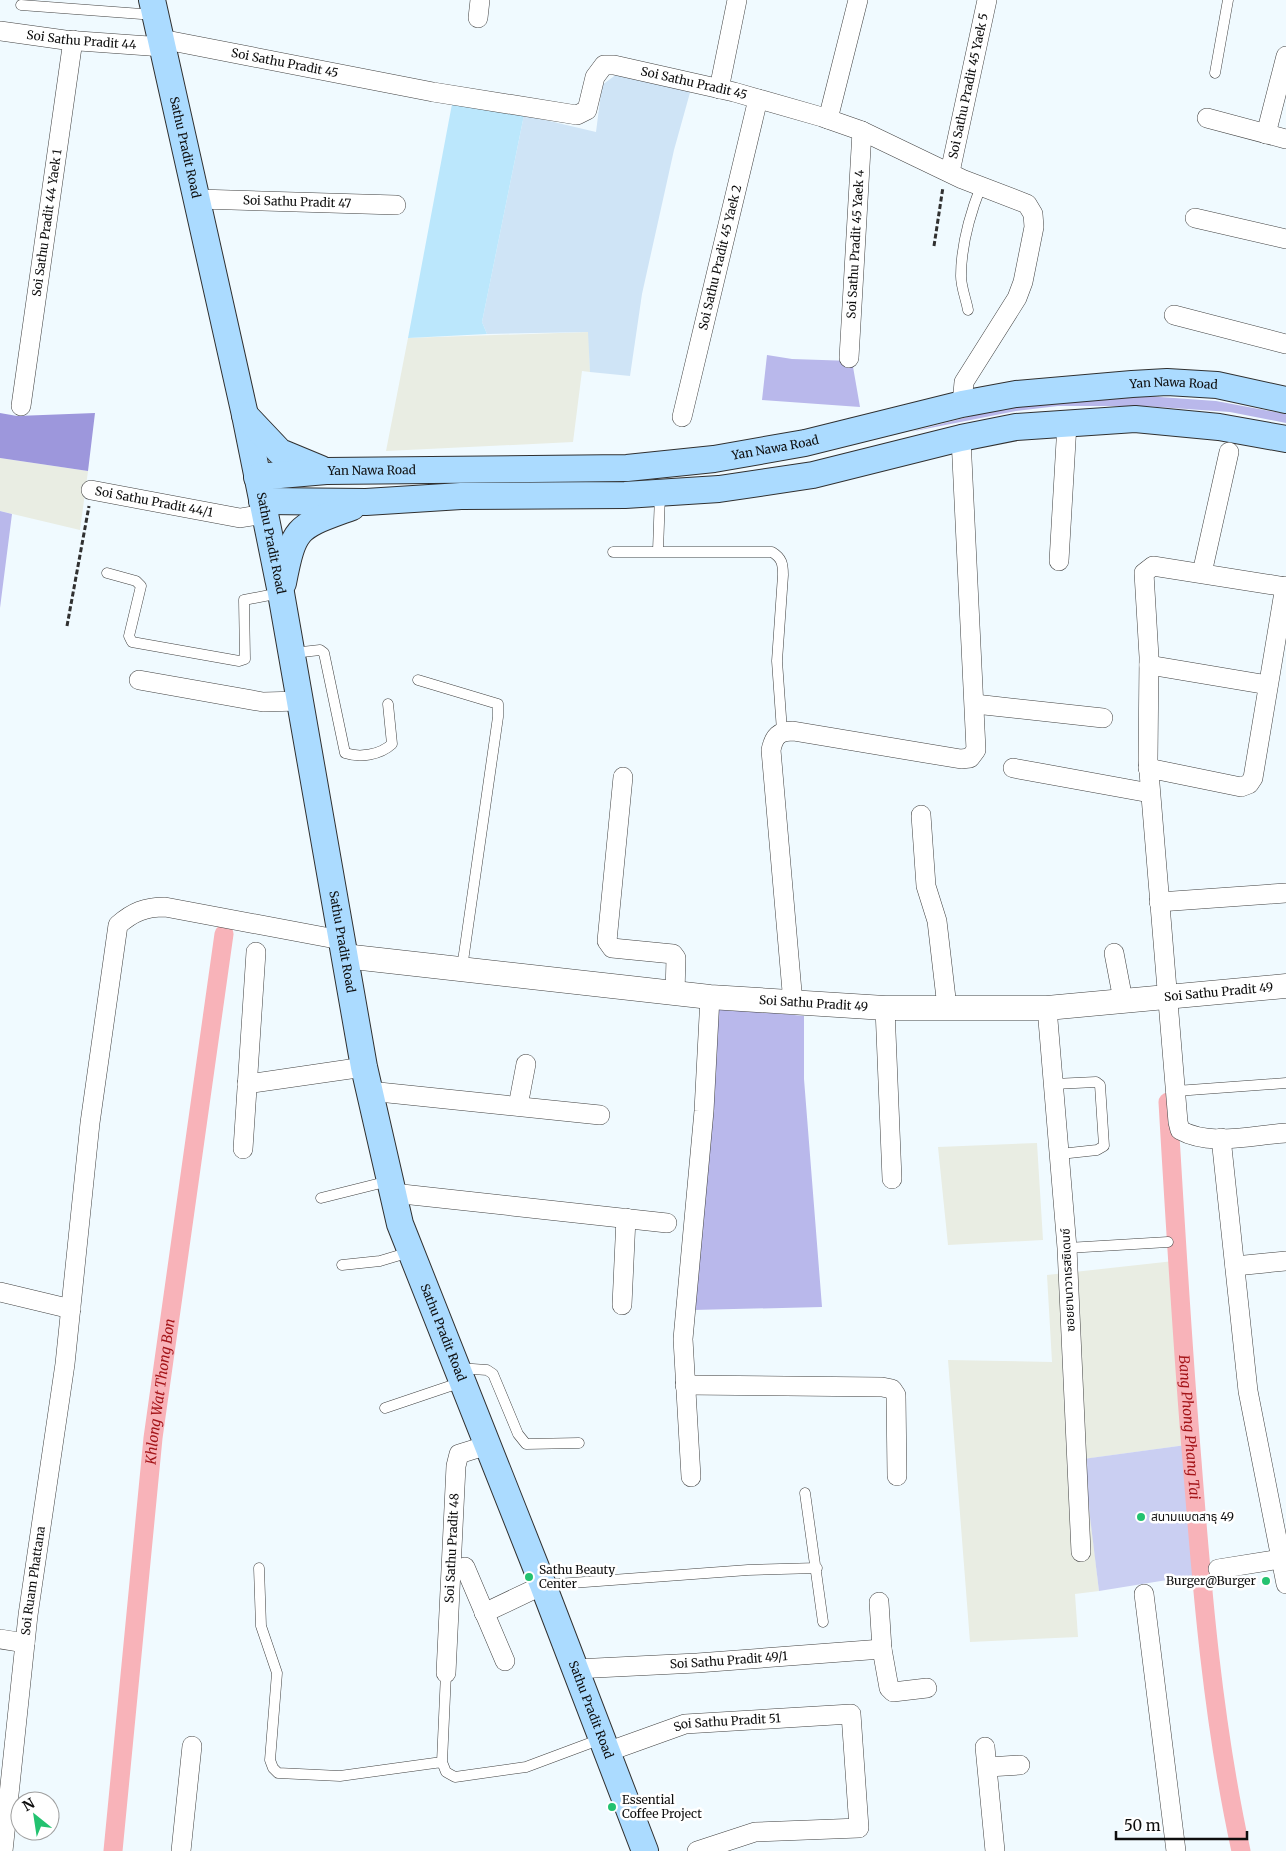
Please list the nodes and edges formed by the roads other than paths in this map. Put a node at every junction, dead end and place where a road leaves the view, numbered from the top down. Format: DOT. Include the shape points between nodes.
graph roads {
  1 [pos="737,0"];
  2 [pos="858,0"];
  3 [pos="987,0"];
  4 [pos="1228,0"];
  5 [pos="21,5"];
  6 [pos="158,25"];
  7 [pos="0,31"];
  8 [pos="72,40"];
  9 [pos="1286,56"];
  10 [pos="1215,73"];
  11 [pos="720,88"];
  12 [pos="758,99"];
  13 [pos="1207,118"];
  14 [pos="828,120"];
  15 [pos="862,132"];
  16 [pos="1266,134"];
  17 [pos="1286,139"];
  18 [pos="947,171"];
  19 [pos="981,186"];
  20 [pos="198,199"];
  21 [pos="396,205"];
  22 [pos="1194,218"];
  23 [pos="1286,239"];
  24 [pos="968,310"];
  25 [pos="1174,315"];
  26 [pos="1286,344"];
  27 [pos="849,358"];
  28 [pos="1286,400"];
  29 [pos="962,404"];
  30 [pos="21,406"];
  31 [pos="245,415"];
  32 [pos="682,417"];
  33 [pos="1067,424"];
  34 [pos="850,432"];
  35 [pos="961,438"];
  36 [pos="1286,439"];
  37 [pos="908,451"];
  38 [pos="1229,452"];
  39 [pos="326,471"];
  40 [pos="92,490"];
  41 [pos="660,492"];
  42 [pos="261,497"];
  43 [pos="366,502"];
  44 [pos="658,551"];
  45 [pos="613,552"];
  46 [pos="1059,561"];
  47 [pos="107,573"];
  48 [pos="1202,573"];
  49 [pos="1286,586"];
  50 [pos="281,593"];
  51 [pos="292,653"];
  52 [pos="1149,666"];
  53 [pos="139,680"];
  54 [pos="418,680"];
  55 [pos="1268,686"];
  56 [pos="300,702"];
  57 [pos="388,704"];
  58 [pos="975,704"];
  59 [pos="1102,718"];
  60 [pos="782,731"];
  61 [pos="1013,768"];
  62 [pos="1148,768"];
  63 [pos="623,777"];
  64 [pos="1150,793"];
  65 [pos="921,815"];
  66 [pos="1286,894"];
  67 [pos="1159,902"];
  68 [pos="343,948"];
  69 [pos="256,952"];
  70 [pos="1114,953"];
  71 [pos="462,968"];
  72 [pos="1286,986"];
  73 [pos="675,992"];
  74 [pos="1167,996"];
  75 [pos="710,997"];
  76 [pos="1123,1000"];
  77 [pos="793,1003"];
  78 [pos="947,1007"];
  79 [pos="885,1008"];
  80 [pos="1048,1008"];
  81 [pos="526,1064"];
  82 [pos="367,1079"];
  83 [pos="1286,1083"];
  84 [pos="247,1084"];
  85 [pos="1054,1084"];
  86 [pos="1176,1091"];
  87 [pos="518,1106"];
  88 [pos="600,1115"];
  89 [pos="1286,1132"];
  90 [pos="1221,1138"];
  91 [pos="243,1149"];
  92 [pos="1060,1154"];
  93 [pos="892,1179"];
  94 [pos="391,1187"];
  95 [pos="321,1198"];
  96 [pos="626,1218"];
  97 [pos="668,1223"];
  98 [pos="1168,1242"];
  99 [pos="1067,1248"];
  100 [pos="410,1252"];
  101 [pos="1286,1261"];
  102 [pos="342,1265"];
  103 [pos="1234,1266"];
  104 [pos="0,1292"];
  105 [pos="622,1305"];
  106 [pos="71,1309"];
  107 [pos="460,1375"];
  108 [pos="685,1385"];
  109 [pos="385,1408"];
  110 [pos="579,1443"];
  111 [pos="488,1445"];
  112 [pos="896,1476"];
  113 [pos="691,1477"];
  114 [pos="805,1493"];
  115 [pos="1081,1552"];
  116 [pos="1284,1558"];
  117 [pos="465,1567"];
  118 [pos="259,1568"];
  119 [pos="816,1568"];
  120 [pos="1218,1569"];
  121 [pos="1286,1584"];
  122 [pos="544,1585"];
  123 [pos="1144,1594"];
  124 [pos="879,1602"];
  125 [pos="484,1613"];
  126 [pos="823,1622"];
  127 [pos="0,1639"];
  128 [pos="25,1643"];
  129 [pos="882,1649"];
  130 [pos="505,1661"];
  131 [pos="575,1669"];
  132 [pos="446,1674"];
  133 [pos="927,1688"];
  134 [pos="604,1745"];
  135 [pos="192,1746"];
  136 [pos="985,1747"];
  137 [pos="442,1762"];
  138 [pos="1020,1765"];
  139 [pos="988,1767"];
  140 [pos="2,1851"];
  141 [pos="181,1851"];
  142 [pos="645,1851"];
  143 [pos="697,1851"];
  144 [pos="995,1851"];
  145 [pos="1176,1851"];
  1 -- 11 [label="street"];
  2 -- 14 [label="street"];
  3 -- 18 [label="street, Soi Sathu Pradit 45 Yaek 5"];
  4 -- 10 [label="lane"];
  5 -- 6 [label="lane"];
  6 -- 8 [label="street, Soi Sathu Pradit 44"];
  6 -- 11 [label="street, Soi Sathu Pradit 45" via="433,92 577,115 587,110 595,77 604,65"];
  6 -- 20 [label="main road, Sathu Pradit Road"];
  7 -- 8 [label="street, Soi Sathu Pradit 44"];
  8 -- 30 [label="street, Soi Sathu Pradit 44 Yaek 1"];
  9 -- 16 [label="street"];
  11 -- 12 [label="street, Soi Sathu Pradit 45"];
  12 -- 14 [label="street, Soi Sathu Pradit 45"];
  12 -- 32 [label="street, Soi Sathu Pradit 45 Yaek 2"];
  13 -- 16 [label="street"];
  14 -- 15 [label="street, Soi Sathu Pradit 45"];
  15 -- 18 [label="street, Soi Sathu Pradit 45"];
  15 -- 27 [label="street, Soi Sathu Pradit 45 Yaek 4"];
  16 -- 17 [label="street"];
  18 -- 19 [label="street, Soi Sathu Pradit 45"];
  19 -- 24 [label="lane" via="972,208 960,278"];
  19 -- 29 [label="street, Soi Sathu Pradit 45" via="1027,204 1033,214 1034,227 1017,298 964,382"];
  20 -- 21 [label="street, Soi Sathu Pradit 47"];
  20 -- 31 [label="main road, Sathu Pradit Road"];
  22 -- 23 [label="street"];
  25 -- 26 [label="street"];
  28 -- 29 [label="main road, Yan Nawa Road" via="1218,385 1167,382 1016,394"];
  29 -- 34 [label="main road, Yan Nawa Road"];
  31 -- 39 [label="main road" via="280,452"];
  31 -- 42 [label="main road, Sathu Pradit Road"];
  33 -- 35 [label="main road" via="1016,427"];
  33 -- 36 [label="main road" via="1135,419 1219,427"];
  33 -- 46 [label="street"];
  34 -- 37 [label="main road" via="832,443 836,455 890,446"];
  34 -- 39 [label="main road, Yan Nawa Road" via="714,459 627,468"];
  35 -- 37 [label="main road"];
  35 -- 58 [label="street"];
  37 -- 41 [label="main road" via="813,475 719,489"];
  38 -- 48 [label="street"];
  39 -- 42 [label="main road, Yan Nawa Road"];
  40 -- 42 [label="street, Soi Sathu Pradit 44/1" via="240,518"];
  41 -- 43 [label="main road" via="461,496"];
  41 -- 44 [label="lane"];
  42 -- 43 [label="main road"];
  42 -- 50 [label="main road, Sathu Pradit Road"];
  43 -- 50 [label="main road" via="312,522 295,535"];
  44 -- 45 [label="lane"];
  44 -- 60 [label="lane" via="772,552 779,556 783,569 777,660"];
  47 -- 50 [label="lane" via="136,581 141,586 129,636 132,642 239,661 245,659 244,600"];
  48 -- 49 [label="street"];
  48 -- 52 [label="street" via="1154,566 1144,573"];
  49 -- 55 [label="street"];
  50 -- 51 [label="main road, Sathu Pradit Road"];
  51 -- 56 [label="main road, Sathu Pradit Road"];
  51 -- 57 [label="lane" via="320,650 324,653 345,753 354,756 384,751 392,744"];
  52 -- 55 [label="street"];
  52 -- 62 [label="street"];
  53 -- 56 [label="street" via="263,702"];
  54 -- 71 [label="lane" via="498,704"];
  55 -- 62 [label="street" via="1256,769 1249,784 1242,787"];
  56 -- 68 [label="main road, Sathu Pradit Road"];
  58 -- 59 [label="street"];
  58 -- 60 [label="street" via="976,750 970,758"];
  60 -- 77 [label="street" via="773,739 771,750"];
  61 -- 64 [label="street"];
  62 -- 64 [label="street"];
  63 -- 73 [label="street" via="607,941 612,948 673,954 676,958"];
  64 -- 67 [label="street"];
  65 -- 78 [label="street" via="926,886 937,921"];
  66 -- 67 [label="street"];
  67 -- 74 [label="street"];
  68 -- 71 [label="street, Soi Sathu Pradit 49"];
  68 -- 82 [label="main road, Sathu Pradit Road"];
  68 -- 106 [label="street, Soi Ruam Phattana" via="165,907 150,907 132,913 118,925 91,1113"];
  69 -- 84 [label="street"];
  70 -- 76 [label="street"];
  71 -- 73 [label="street, Soi Sathu Pradit 49"];
  72 -- 74 [label="street, Soi Sathu Pradit 49"];
  73 -- 75 [label="street, Soi Sathu Pradit 49"];
  74 -- 76 [label="street, Soi Sathu Pradit 49"];
  74 -- 86 [label="street"];
  75 -- 77 [label="street, Soi Sathu Pradit 49"];
  75 -- 108 [label="street" via="704,1111 683,1339"];
  76 -- 80 [label="street, Soi Sathu Pradit 49"];
  77 -- 79 [label="street, Soi Sathu Pradit 49"];
  78 -- 79 [label="street, Soi Sathu Pradit 49"];
  78 -- 80 [label="street, Soi Sathu Pradit 49"];
  79 -- 93 [label="street"];
  80 -- 85 [label="street, ซอยยานาวาเรสซิเดนซ์"];
  81 -- 87 [label="street"];
  82 -- 84 [label="street"];
  82 -- 87 [label="street"];
  82 -- 94 [label="main road, Sathu Pradit Road"];
  83 -- 86 [label="lane"];
  84 -- 91 [label="street"];
  85 -- 92 [label="street, ซอยยานาวาเรสซิเดนซ์"];
  85 -- 92 [label="lane" via="1096,1082 1100,1085 1104,1146 1097,1150"];
  86 -- 90 [label="street" via="1180,1130"];
  87 -- 88 [label="street"];
  89 -- 90 [label="street"];
  90 -- 103 [label="street"];
  92 -- 99 [label="street, ซอยยานาวาเรสซิเดนซ์"];
  94 -- 95 [label="lane"];
  94 -- 96 [label="street"];
  94 -- 100 [label="main road, Sathu Pradit Road"];
  96 -- 97 [label="street"];
  96 -- 105 [label="street"];
  98 -- 99 [label="lane"];
  99 -- 115 [label="street, ซอยยานาวาเรสซิเดนซ์"];
  100 -- 102 [label="lane" via="380,1261"];
  100 -- 107 [label="main road, Sathu Pradit Road"];
  101 -- 103 [label="street"];
  103 -- 116 [label="street" via="1248,1391"];
  104 -- 106 [label="street"];
  106 -- 128 [label="street, Soi Ruam Phattana"];
  107 -- 109 [label="lane"];
  107 -- 110 [label="lane" via="487,1370 494,1374 518,1434 526,1444"];
  107 -- 111 [label="main road, Sathu Pradit Road"];
  108 -- 112 [label="street" via="882,1386 892,1389 896,1395"];
  108 -- 113 [label="street"];
  111 -- 122 [label="main road, Sathu Pradit Road"];
  111 -- 132 [label="street, Soi Sathu Pradit 48" via="459,1454 456,1466"];
  114 -- 119 [label="lane"];
  116 -- 120 [label="street"];
  116 -- 121 [label="street"];
  117 -- 125 [label="street"];
  118 -- 137 [label="lane" via="261,1626 277,1673 270,1760 273,1768 278,1773 340,1776"];
  119 -- 122 [label="lane"];
  119 -- 126 [label="lane"];
  122 -- 125 [label="street"];
  122 -- 131 [label="main road, Sathu Pradit Road"];
  123 -- 145 [label="street"];
  124 -- 129 [label="street"];
  125 -- 130 [label="street"];
  127 -- 128 [label="street"];
  128 -- 140 [label="street, Soi Ruam Phattana"];
  129 -- 131 [label="street, Soi Sathu Pradit 49/1"];
  129 -- 133 [label="street" via="886,1683 893,1692"];
  131 -- 134 [label="main road, Sathu Pradit Road"];
  132 -- 137 [label="lane"];
  134 -- 137 [label="lane" via="526,1767 455,1777 446,1772"];
  134 -- 142 [label="main road, Sathu Pradit Road"];
  134 -- 143 [label="street, Soi Sathu Pradit 51" via="685,1724 851,1714 859,1828 756,1832"];
  135 -- 141 [label="street"];
  136 -- 139 [label="street"];
  138 -- 139 [label="street"];
  139 -- 144 [label="street"];
}
